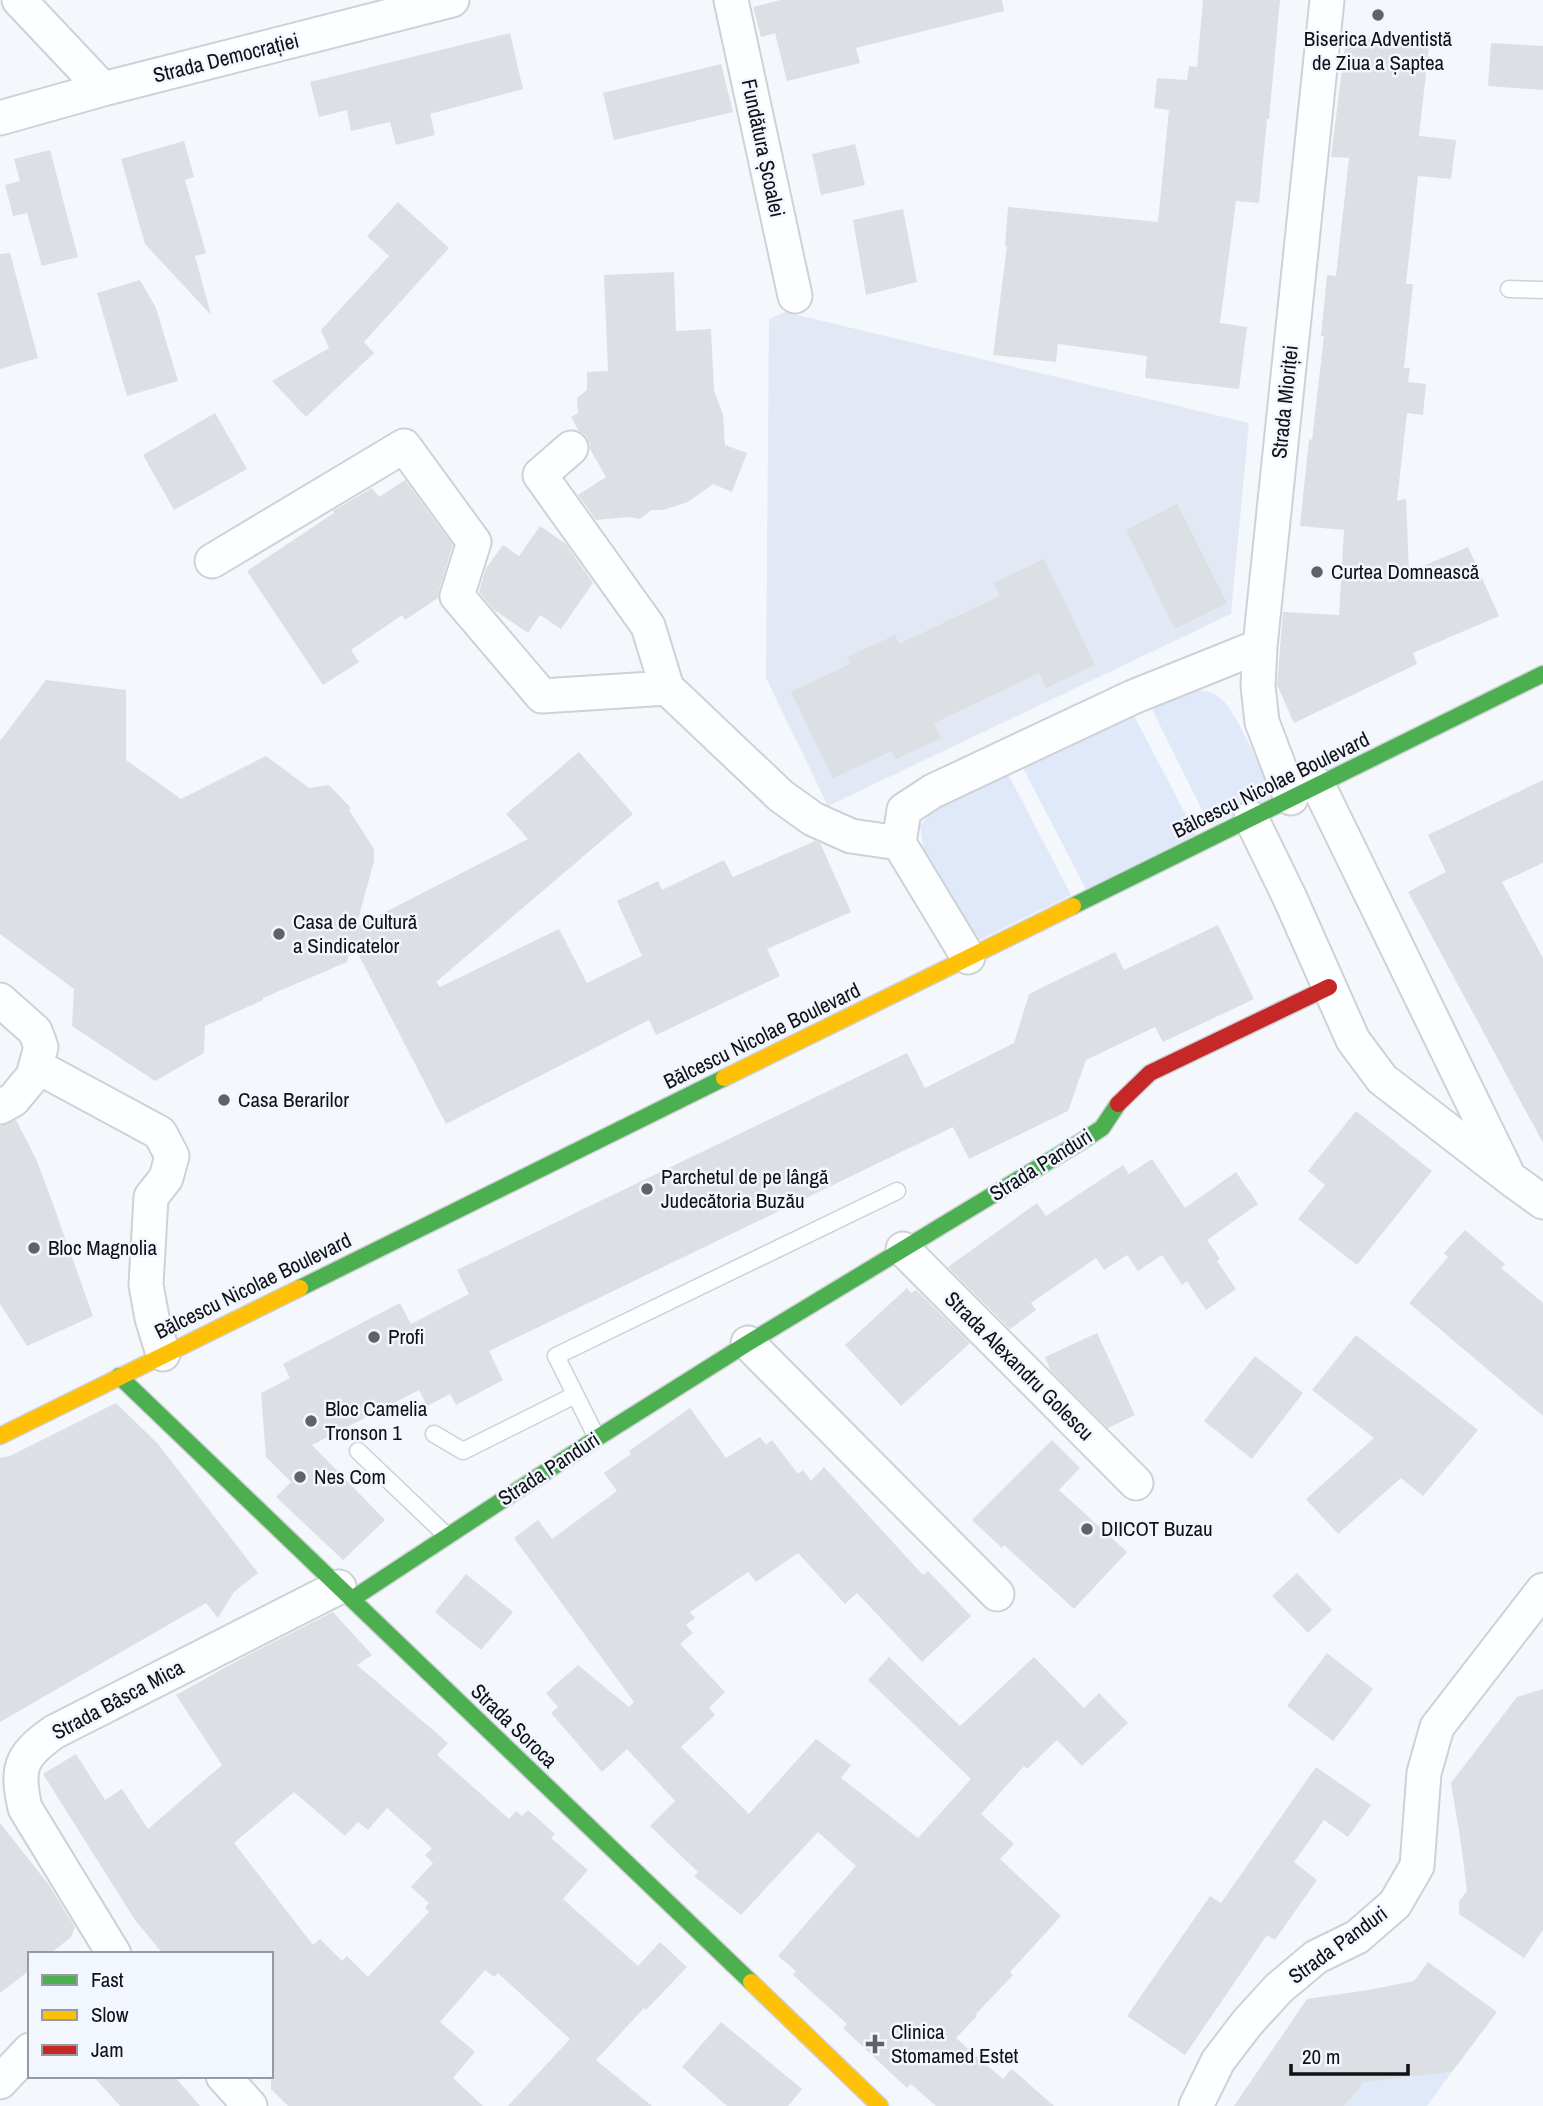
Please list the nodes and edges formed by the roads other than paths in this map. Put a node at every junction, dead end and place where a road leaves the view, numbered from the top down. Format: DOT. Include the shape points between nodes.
graph roads {
  1 [pos="19,0"];
  2 [pos="453,0"];
  3 [pos="731,0"];
  4 [pos="1327,0"];
  5 [pos="103,89"];
  6 [pos="0,118"];
  7 [pos="1509,289"];
  8 [pos="1543,290"];
  9 [pos="795,296"];
  10 [pos="571,448"];
  11 [pos="212,561"];
  12 [pos="1260,646"];
  13 [pos="1543,674"];
  14 [pos="667,688"];
  15 [pos="1305,792"];
  16 [pos="1251,818"];
  17 [pos="899,843"];
  18 [pos="968,957"];
  19 [pos="1329,987"];
  20 [pos="0,1000"];
  21 [pos="36,1066"];
  22 [pos="0,1107"];
  23 [pos="1511,1179"];
  24 [pos="897,1191"];
  25 [pos="1543,1202"];
  26 [pos="903,1249"];
  27 [pos="748,1343"];
  28 [pos="163,1354"];
  29 [pos="118,1376"];
  30 [pos="576,1395"];
  31 [pos="434,1434"];
  32 [pos="0,1436"];
  33 [pos="597,1438"];
  34 [pos="358,1451"];
  35 [pos="1136,1483"];
  36 [pos="447,1536"];
  37 [pos="1543,1590"];
  38 [pos="345,1593"];
  39 [pos="997,1594"];
  40 [pos="113,1952"];
  41 [pos="28,2052"];
  42 [pos="225,2078"];
  43 [pos="0,2082"];
  44 [pos="250,2106"];
  45 [pos="880,2106"];
  46 [pos="1196,2106"];
  1 -- 5 [label="street"];
  2 -- 5 [label="street, Strada Democrației"];
  3 -- 9 [label="street, Fundătura Școalei"];
  4 -- 12 [label="street, Strada Mioriței"];
  5 -- 6 [label="street, Strada Democrației"];
  7 -- 8 [label="lane"];
  10 -- 14 [label="street" via="540,475 648,626"];
  11 -- 14 [label="street" via="404,446 474,542 457,596 542,696"];
  12 -- 15 [label="street, Strada Mioriței" via="1262,722"];
  12 -- 17 [label="street" via="1133,697 933,791 904,810"];
  13 -- 15 [label="street, Bălcescu Nicolae Boulevard"];
  14 -- 17 [label="street" via="781,796 813,819 851,836"];
  15 -- 16 [label="street, Bălcescu Nicolae Boulevard"];
  15 -- 23 [label="street"];
  16 -- 18 [label="street, Bălcescu Nicolae Boulevard"];
  16 -- 19 [label="street"];
  17 -- 18 [label="street"];
  18 -- 28 [label="street, Bălcescu Nicolae Boulevard"];
  19 -- 23 [label="street" via="1353,1040 1381,1079"];
  19 -- 26 [label="street, Strada Panduri" via="1150,1073 1120,1101 1102,1128"];
  20 -- 21 [label="street" via="35,1031 41,1047"];
  21 -- 22 [label="street" via="13,1100"];
  21 -- 28 [label="street" via="160,1133 172,1156 166,1178 151,1197 146,1284"];
  23 -- 25 [label="street"];
  24 -- 30 [label="lane" via="556,1356"];
  26 -- 27 [label="street, Strada Panduri"];
  26 -- 35 [label="street, Strada Alexandru Golescu"];
  27 -- 33 [label="street, Strada Panduri"];
  27 -- 39 [label="street"];
  28 -- 29 [label="street, Bălcescu Nicolae Boulevard"];
  29 -- 32 [label="street, Bălcescu Nicolae Boulevard"];
  29 -- 38 [label="street, Strada Soroca"];
  30 -- 31 [label="lane" via="463,1451"];
  30 -- 33 [label="lane"];
  33 -- 36 [label="street, Strada Panduri"];
  34 -- 36 [label="lane"];
  36 -- 38 [label="street, Strada Panduri"];
  37 -- 46 [label="street, Strada Panduri" via="1437,1727 1424,1773 1417,1867 1395,1904 1357,1937 1316,1957 1279,1988 1218,2061"];
  38 -- 40 [label="street, Strada Bâsca Mica" via="54,1732 23,1762 20,1785 25,1808"];
  38 -- 45 [label="street, Strada Soroca"];
  41 -- 43 [label="street"];
  42 -- 44 [label="street"];
}
